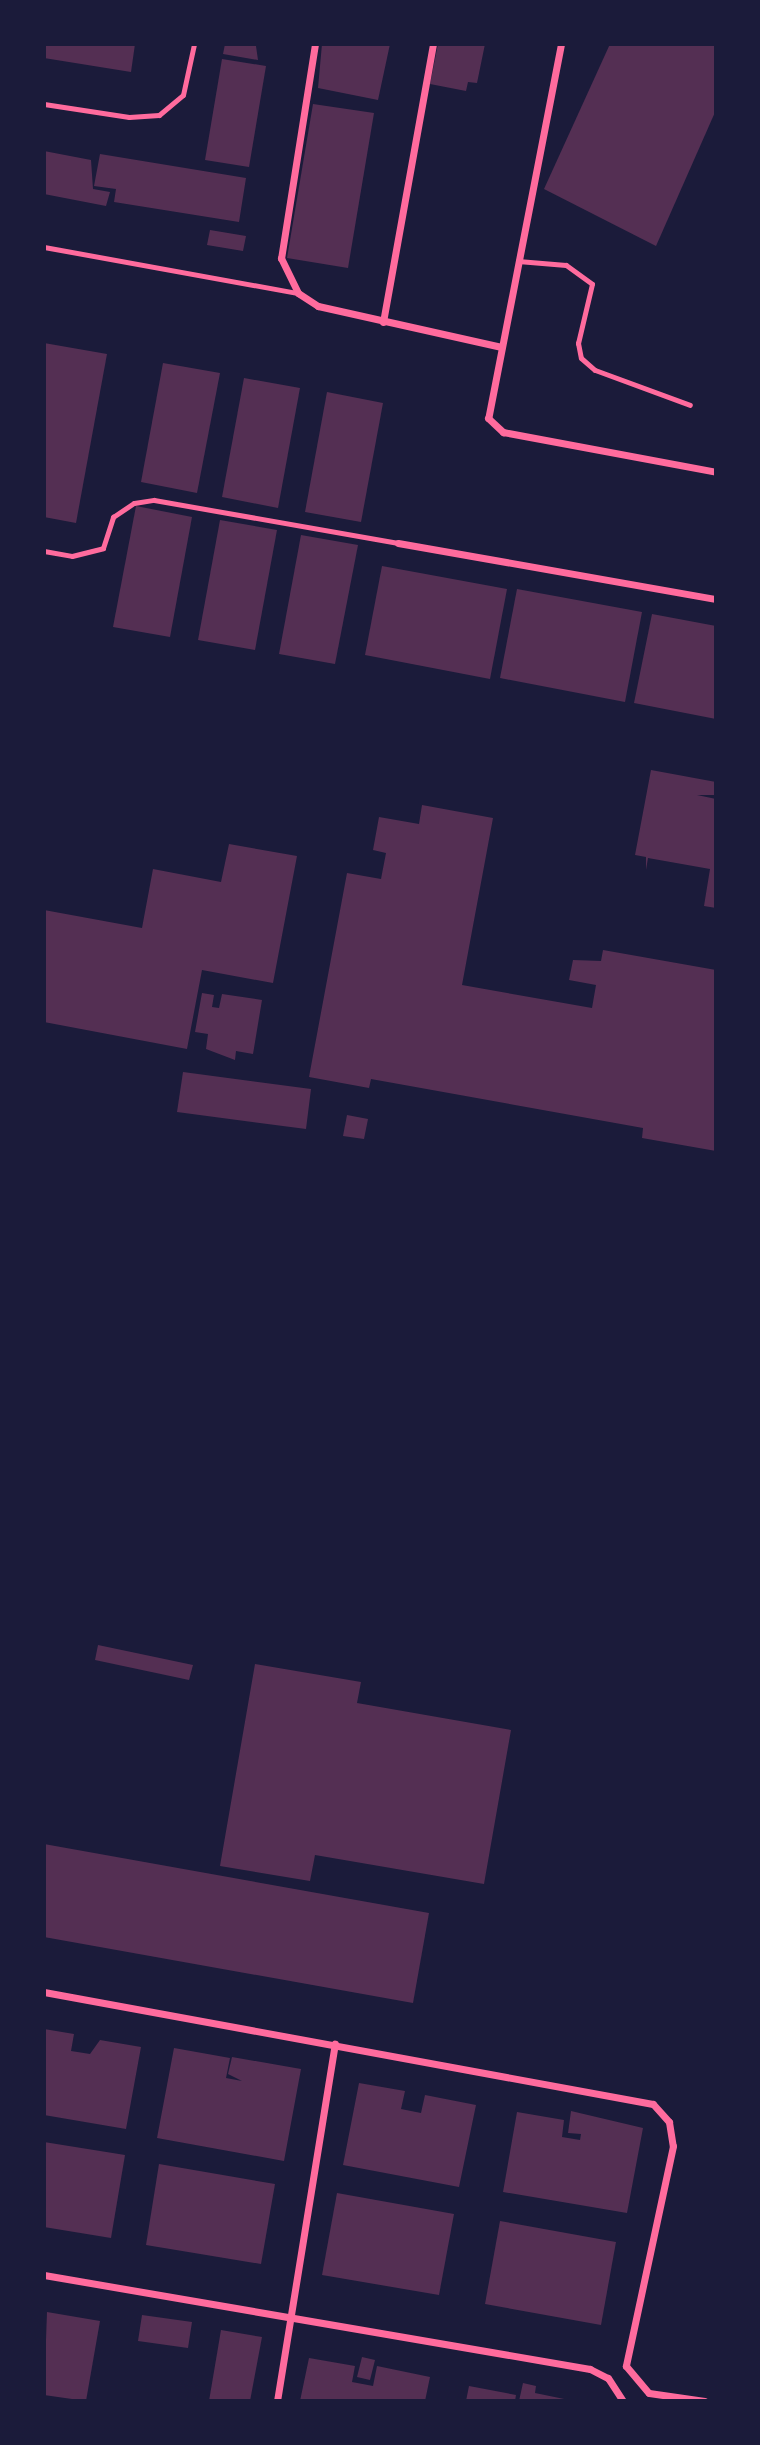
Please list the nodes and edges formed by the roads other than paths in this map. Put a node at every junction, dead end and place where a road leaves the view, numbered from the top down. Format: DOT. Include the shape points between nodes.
graph roads {
  1 [pos="194,44"];
  2 [pos="314,44"];
  3 [pos="433,44"];
  4 [pos="561,44"];
  5 [pos="44,104"];
  6 [pos="44,247"];
  7 [pos="517,261"];
  8 [pos="298,293"];
  9 [pos="383,322"];
  10 [pos="501,347"];
  11 [pos="690,405"];
  12 [pos="716,472"];
  13 [pos="398,543"];
  14 [pos="44,551"];
  15 [pos="716,599"];
  16 [pos="44,1993"];
  17 [pos="334,2044"];
  18 [pos="44,2275"];
  19 [pos="291,2316"];
  20 [pos="276,2401"];
  21 [pos="622,2401"];
  22 [pos="705,2401"];
  1 -- 5 [label="lane" via="183,95 159,115 129,117"];
  2 -- 8 [label="street" via="281,258"];
  3 -- 9 [label="street"];
  4 -- 7 [label="street"];
  6 -- 8 [label="lane"];
  7 -- 10 [label="street"];
  7 -- 11 [label="lane" via="566,265 592,284 578,343 581,358 595,370"];
  8 -- 9 [label="street" via="318,306"];
  9 -- 10 [label="street"];
  10 -- 12 [label="street" via="488,418 503,432"];
  13 -- 14 [label="lane" via="154,500 134,503 113,517 103,548 72,556"];
  13 -- 15 [label="street"];
  16 -- 17 [label="street"];
  17 -- 19 [label="street"];
  17 -- 22 [label="street" via="641,2099 663,2112 673,2146 626,2367 649,2393"];
  18 -- 19 [label="street"];
  19 -- 20 [label="street"];
  19 -- 21 [label="street" via="590,2369 614,2385"];
}
